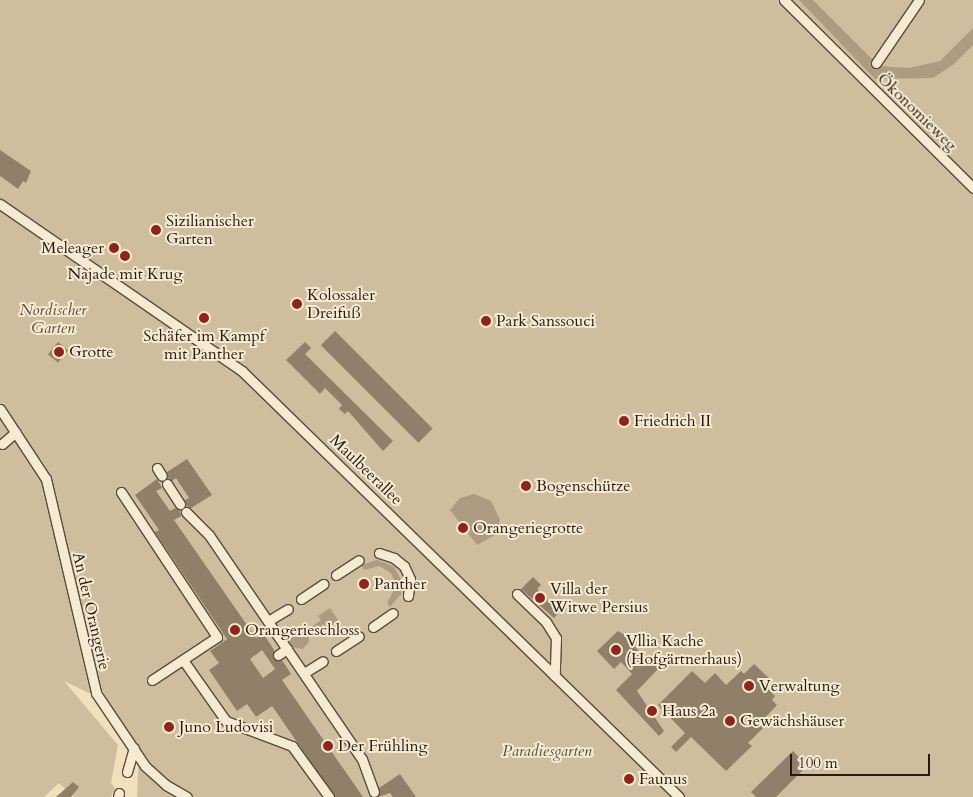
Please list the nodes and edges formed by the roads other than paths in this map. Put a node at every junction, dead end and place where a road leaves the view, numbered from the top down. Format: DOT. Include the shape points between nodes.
graph roads {
  1 [pos="784,0"];
  2 [pos="919,0"];
  3 [pos="876,63"];
  4 [pos="973,188"];
  5 [pos="0,204"];
  6 [pos="0,409"];
  7 [pos="16,432"];
  8 [pos="2,444"];
  9 [pos="167,484"];
  10 [pos="121,492"];
  11 [pos="180,504"];
  12 [pos="186,512"];
  13 [pos="383,551"];
  14 [pos="358,560"];
  15 [pos="336,575"];
  16 [pos="323,584"];
  17 [pos="411,593"];
  18 [pos="517,594"];
  19 [pos="301,599"];
  20 [pos="288,608"];
  21 [pos="393,613"];
  22 [pos="268,622"];
  23 [pos="372,628"];
  24 [pos="358,636"];
  25 [pos="287,649"];
  26 [pos="336,652"];
  27 [pos="278,655"];
  28 [pos="183,660"];
  29 [pos="323,661"];
  30 [pos="304,674"];
  31 [pos="555,676"];
  32 [pos="152,680"];
  33 [pos="134,748"];
  34 [pos="127,772"];
  35 [pos="374,792"];
  36 [pos="187,797"];
  37 [pos="328,797"];
  38 [pos="679,797"];
  1 -- 4 [label="street, Ökonomieweg" via="865,75"];
  2 -- 3 [label="street, Ökonomieweg"];
  5 -- 31 [label="street, Maulbeerallee" via="242,371"];
  6 -- 7 [label="street, An der Orangerie"];
  7 -- 8 [label="street"];
  7 -- 33 [label="street, An der Orangerie" via="48,486 92,682"];
  9 -- 11 [label="street"];
  10 -- 28 [label="street" via="217,637"];
  12 -- 22 [label="street" via="209,535"];
  13 -- 17 [label="street" via="398,557 406,565 412,577"];
  14 -- 15 [label="street"];
  16 -- 19 [label="street"];
  18 -- 31 [label="street" via="546,622 556,638"];
  20 -- 22 [label="street"];
  21 -- 23 [label="street"];
  22 -- 25 [label="street"];
  24 -- 26 [label="street"];
  25 -- 27 [label="street"];
  25 -- 30 [label="street"];
  28 -- 32 [label="street"];
  28 -- 37 [label="street" via="226,721 292,746"];
  29 -- 30 [label="street"];
  30 -- 35 [label="street" via="362,759"];
  31 -- 38 [label="street, Maulbeerallee"];
  33 -- 34 [label="street"];
  33 -- 36 [label="street, An der Orangerie" via="155,777"];
}
